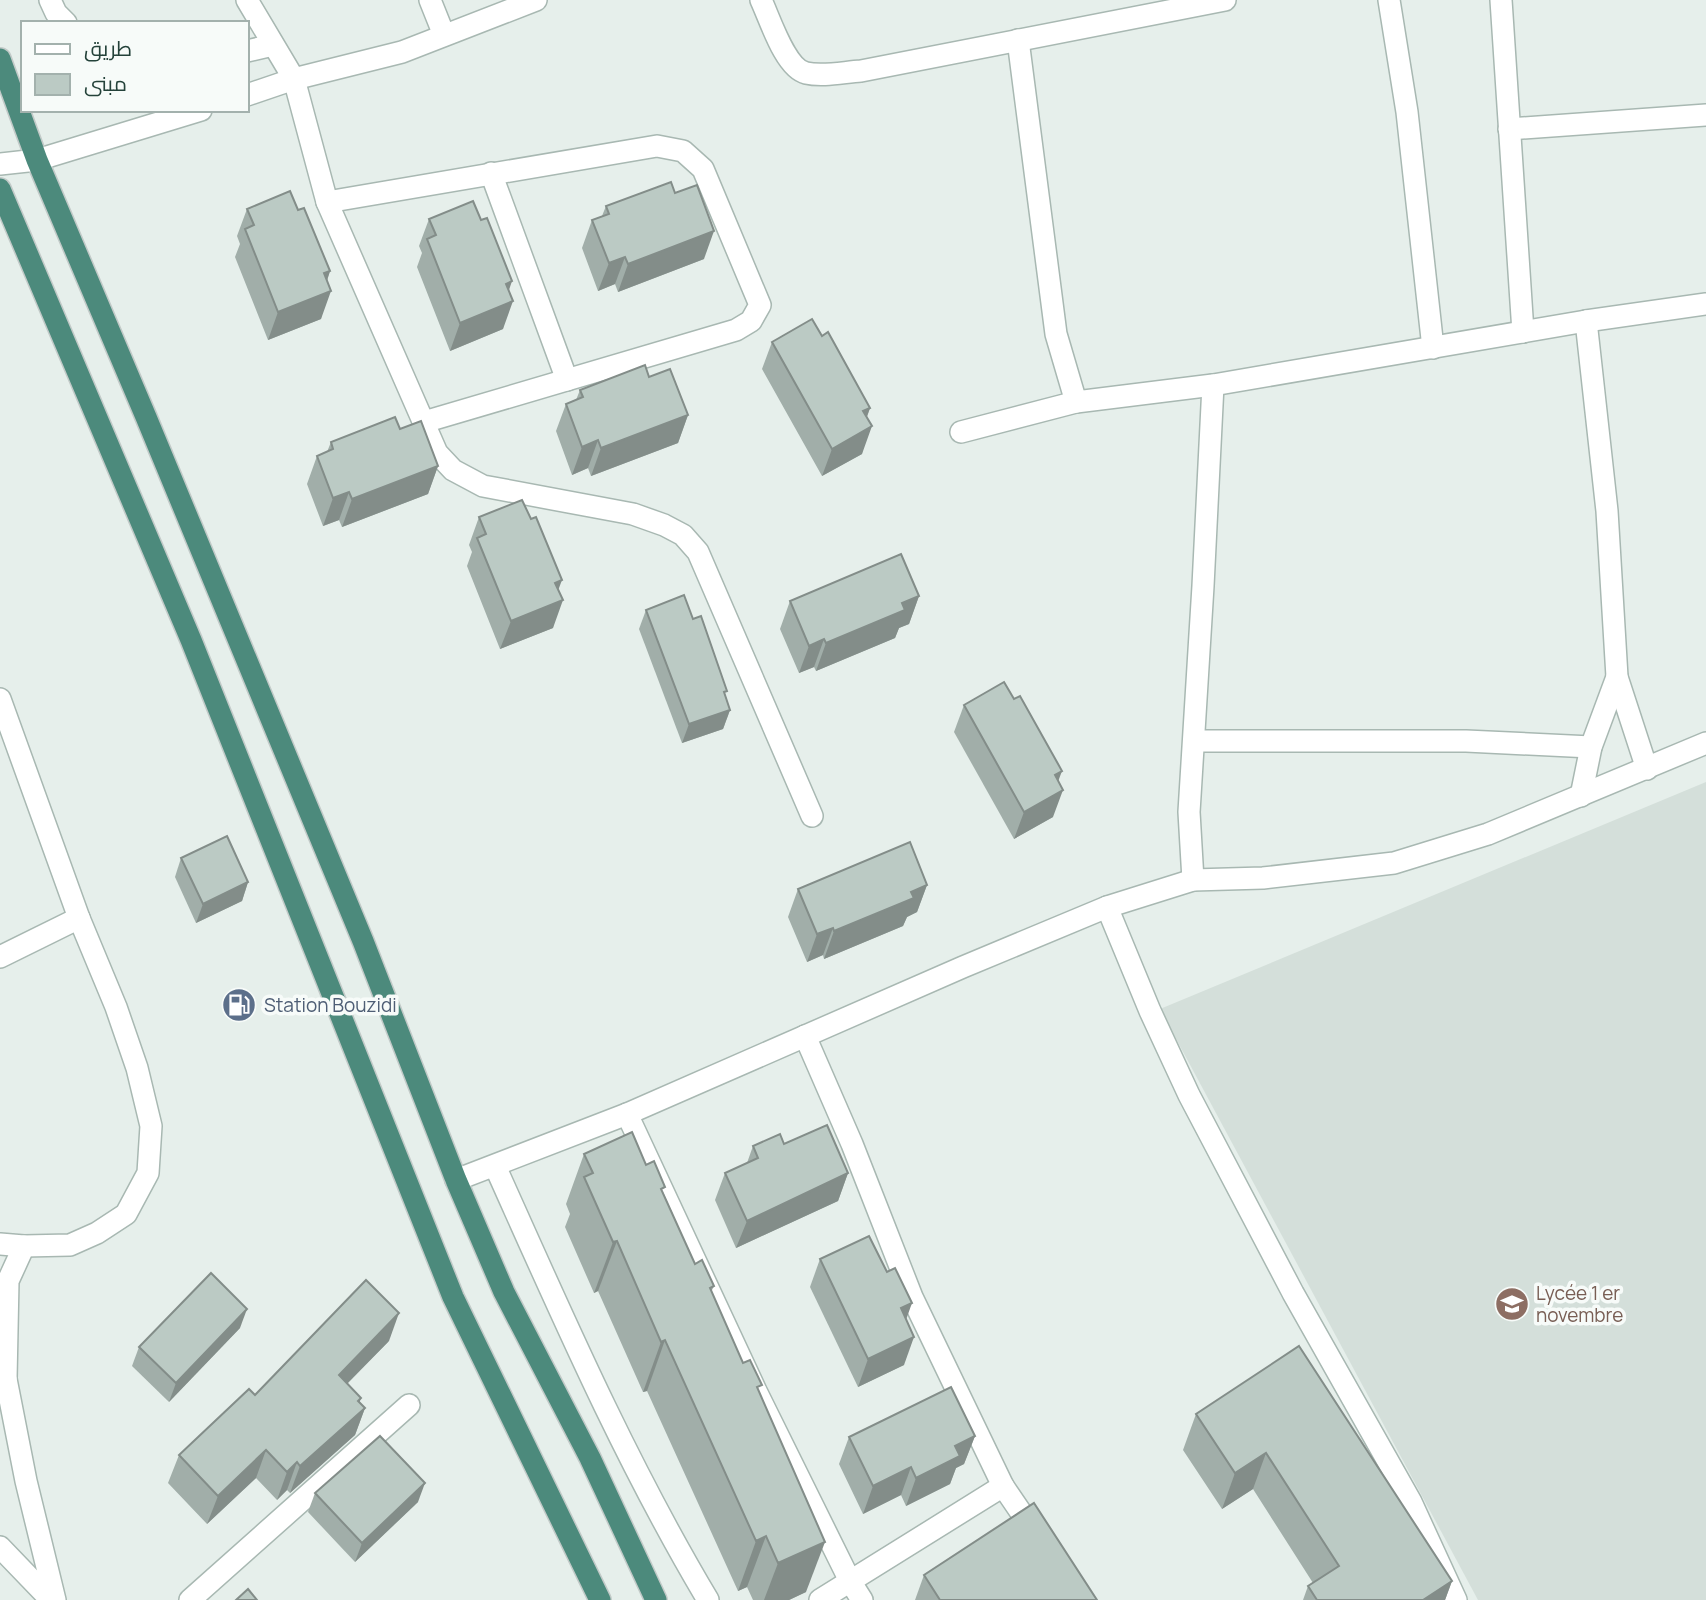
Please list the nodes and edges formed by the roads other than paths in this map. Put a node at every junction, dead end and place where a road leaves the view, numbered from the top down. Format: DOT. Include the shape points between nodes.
graph roads {
  1 [pos="50,0"];
  2 [pos="247,0"];
  3 [pos="430,0"];
  4 [pos="536,0"];
  5 [pos="761,0"];
  6 [pos="1225,0"];
  7 [pos="1389,0"];
  8 [pos="1501,0"];
  9 [pos="64,21"];
  10 [pos="444,35"];
  11 [pos="1018,40"];
  12 [pos="273,46"];
  13 [pos="248,51"];
  14 [pos="0,60"];
  15 [pos="294,79"];
  16 [pos="248,95"];
  17 [pos="194,112"];
  18 [pos="1706,115"];
  19 [pos="1509,129"];
  20 [pos="37,160"];
  21 [pos="0,164"];
  22 [pos="491,173"];
  23 [pos="0,189"];
  24 [pos="327,202"];
  25 [pos="1706,304"];
  26 [pos="1586,321"];
  27 [pos="1523,332"];
  28 [pos="1433,348"];
  29 [pos="567,380"];
  30 [pos="1213,385"];
  31 [pos="1076,402"];
  32 [pos="424,422"];
  33 [pos="961,432"];
  34 [pos="1617,677"];
  35 [pos="0,699"];
  36 [pos="1194,741"];
  37 [pos="1706,743"];
  38 [pos="1591,747"];
  39 [pos="1647,769"];
  40 [pos="1581,796"];
  41 [pos="811,816"];
  42 [pos="1193,880"];
  43 [pos="1107,907"];
  44 [pos="79,918"];
  45 [pos="0,957"];
  46 [pos="805,1036"];
  47 [pos="628,1114"];
  48 [pos="495,1166"];
  49 [pos="456,1180"];
  50 [pos="0,1244"];
  51 [pos="24,1246"];
  52 [pos="4,1284"];
  53 [pos="6,1379"];
  54 [pos="409,1405"];
  55 [pos="0,1409"];
  56 [pos="1003,1486"];
  57 [pos="0,1547"];
  58 [pos="1049,1554"];
  59 [pos="850,1581"];
  60 [pos="53,1600"];
  61 [pos="190,1600"];
  62 [pos="600,1600"];
  63 [pos="656,1600"];
  64 [pos="708,1600"];
  65 [pos="820,1600"];
  66 [pos="862,1600"];
  67 [pos="1456,1600"];
  1 -- 9 [label="street"];
  2 -- 12 [label="street"];
  3 -- 10 [label="street"];
  4 -- 10 [label="street"];
  5 -- 11 [label="street" via="787,57 804,73 861,71"];
  6 -- 11 [label="street"];
  7 -- 28 [label="street" via="1408,112"];
  8 -- 19 [label="street"];
  10 -- 15 [label="street" via="402,52"];
  11 -- 31 [label="street" via="1056,334"];
  12 -- 13 [label="street"];
  12 -- 15 [label="street"];
  14 -- 20 [label="highway"];
  15 -- 16 [label="street"];
  15 -- 24 [label="street"];
  17 -- 20 [label="street"];
  18 -- 19 [label="street"];
  19 -- 27 [label="street"];
  20 -- 21 [label="street"];
  20 -- 49 [label="highway" via="363,941"];
  22 -- 24 [label="street"];
  22 -- 29 [label="street"];
  22 -- 29 [label="street" via="657,146 683,151 703,169 760,305 751,321 736,330"];
  23 -- 62 [label="highway" via="191,640 453,1297"];
  24 -- 32 [label="street"];
  25 -- 26 [label="street"];
  26 -- 27 [label="street"];
  26 -- 34 [label="street" via="1607,511"];
  27 -- 28 [label="street"];
  28 -- 30 [label="street"];
  29 -- 32 [label="street"];
  30 -- 31 [label="street"];
  30 -- 36 [label="street"];
  31 -- 33 [label="street"];
  32 -- 41 [label="street" via="437,453 453,470 483,486 633,514 683,535 698,552"];
  34 -- 38 [label="street"];
  34 -- 39 [label="street"];
  35 -- 44 [label="street"];
  36 -- 38 [label="street" via="1465,741"];
  36 -- 42 [label="street" via="1189,812"];
  37 -- 39 [label="street"];
  38 -- 40 [label="street"];
  39 -- 40 [label="street"];
  40 -- 42 [label="street" via="1488,834 1394,863 1263,878"];
  42 -- 43 [label="street"];
  43 -- 46 [label="street"];
  43 -- 67 [label="street" via="1189,1094 1293,1293 1411,1502"];
  44 -- 45 [label="street"];
  44 -- 51 [label="street" via="138,1068 151,1126 148,1173 125,1214 97,1233 70,1244"];
  46 -- 47 [label="street"];
  46 -- 56 [label="street" via="912,1297"];
  47 -- 48 [label="street"];
  47 -- 59 [label="street"];
  48 -- 49 [label="street"];
  48 -- 64 [label="street" via="585,1366 668,1533"];
  49 -- 63 [label="highway" via="503,1292 590,1458"];
  50 -- 51 [label="street"];
  51 -- 52 [label="street"];
  52 -- 53 [label="street"];
  53 -- 55 [label="street"];
  53 -- 60 [label="street"];
  54 -- 61 [label="street"];
  56 -- 58 [label="street"];
  56 -- 59 [label="street"];
  57 -- 60 [label="street"];
  59 -- 65 [label="street"];
  59 -- 66 [label="street"];
}
